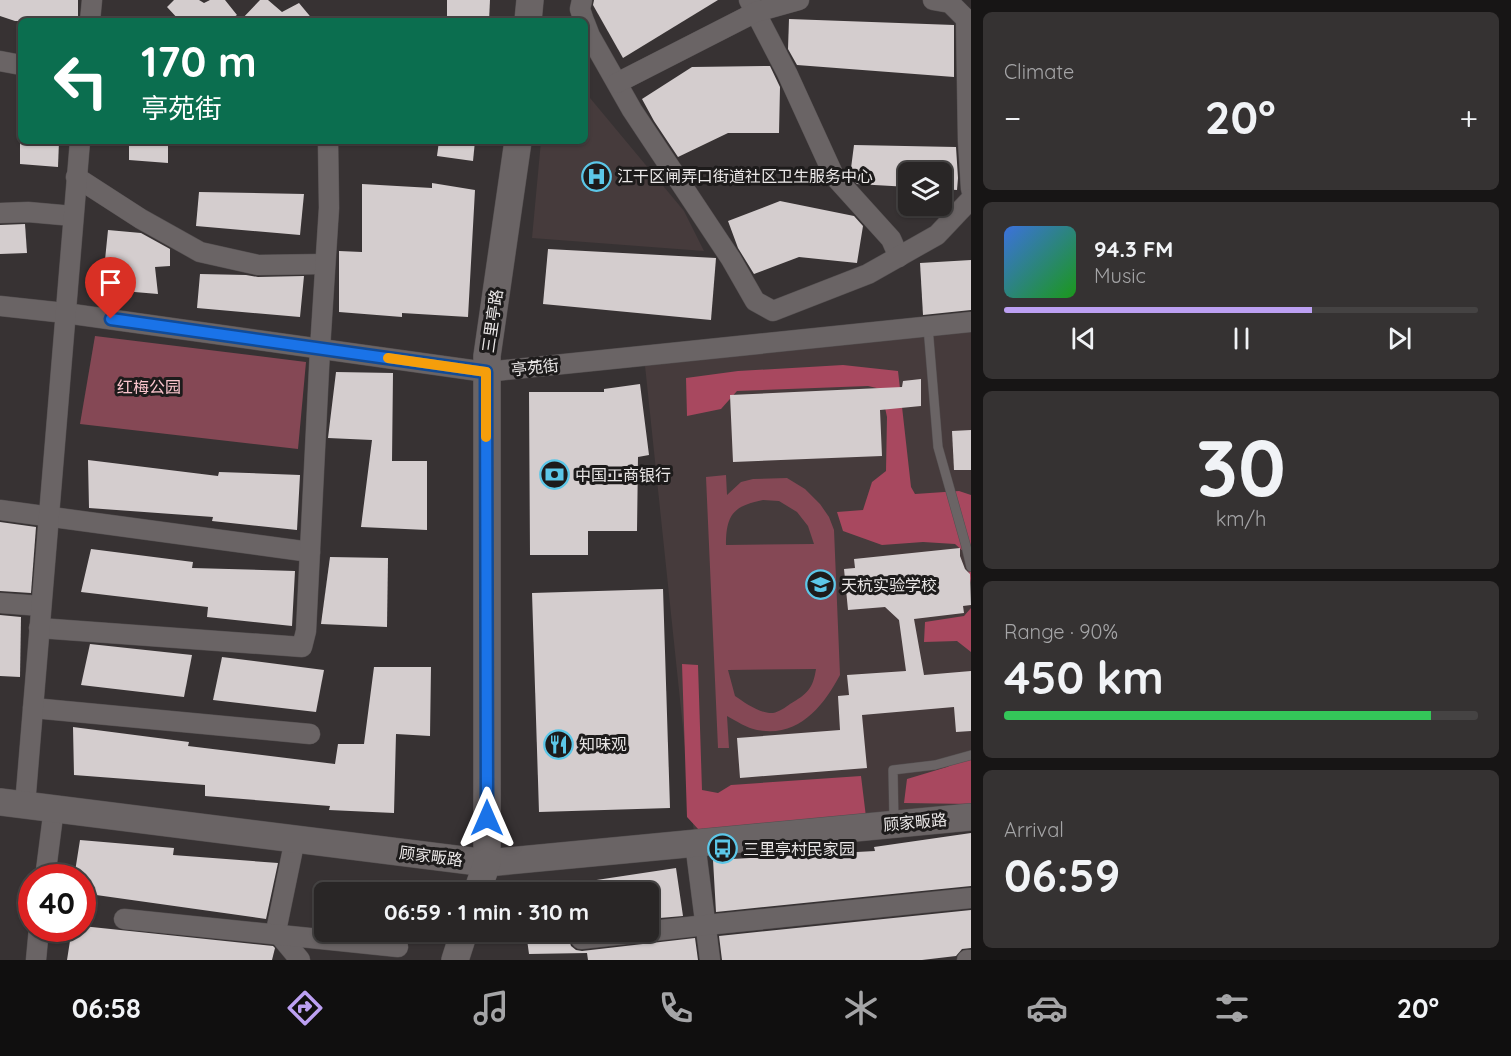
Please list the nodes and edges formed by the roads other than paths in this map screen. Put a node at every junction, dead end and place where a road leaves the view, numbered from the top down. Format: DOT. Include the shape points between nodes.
graph roads {
  1 [pos="92,0"];
  2 [pos="530,0"];
  3 [pos="582,0"];
  4 [pos="799,0"];
  5 [pos="933,0"];
  6 [pos="752,6"];
  7 [pos="90,18"];
  8 [pos="528,18"];
  9 [pos="583,18"];
  10 [pos="588,30"];
  11 [pos="0,62"];
  12 [pos="18,65"];
  13 [pos="617,83"];
  14 [pos="969,98"];
  15 [pos="80,144"];
  16 [pos="328,144"];
  17 [pos="518,144"];
  18 [pos="76,177"];
  19 [pos="971,189"];
  20 [pos="971,199"];
  21 [pos="0,213"];
  22 [pos="73,216"];
  23 [pos="899,257"];
  24 [pos="326,264"];
  25 [pos="0,306"];
  26 [pos="65,313"];
  27 [pos="971,322"];
  28 [pos="928,327"];
  29 [pos="320,349"];
  30 [pos="486,372"];
  31 [pos="0,510"];
  32 [pos="48,515"];
  33 [pos="310,552"];
  34 [pos="971,567"];
  35 [pos="0,603"];
  36 [pos="41,606"];
  37 [pos="39,628"];
  38 [pos="33,708"];
  39 [pos="310,734"];
  40 [pos="971,755"];
  41 [pos="12,804"];
  42 [pos="54,808"];
  43 [pos="971,817"];
  44 [pos="894,824"];
  45 [pos="295,839"];
  46 [pos="695,843"];
  47 [pos="487,863"];
  48 [pos="47,864"];
  49 [pos="480,882"];
  50 [pos="971,898"];
  51 [pos="124,919"];
  52 [pos="706,925"];
  53 [pos="659,930"];
  54 [pos="279,935"];
  55 [pos="38,942"];
  56 [pos="461,942"];
  57 [pos="398,947"];
  58 [pos="36,960"];
  59 [pos="300,960"];
  60 [pos="455,960"];
  61 [pos="710,960"];
  1 -- 7 [label="street"];
  2 -- 8 [label="street"];
  3 -- 9 [label="street"];
  4 -- 6 [label="street"];
  5 -- 14 [label="street" via="950,3 966,19"];
  6 -- 13 [label="street"];
  6 -- 23 [label="street" via="834,176 891,239"];
  10 -- 13 [label="street"];
  11 -- 12 [label="street"];
  13 -- 23 [label="street" via="755,301 773,311 868,274"];
  14 -- 19 [label="street"];
  15 -- 18 [label="street"];
  16 -- 24 [label="street"];
  17 -- 30 [label="street, 三里亭路"];
  18 -- 22 [label="street"];
  18 -- 24 [label="street" via="200,252 258,265"];
  20 -- 23 [label="street" via="937,235"];
  21 -- 22 [label="street"];
  22 -- 26 [label="street"];
  24 -- 29 [label="street"];
  25 -- 26 [label="street, 亭苑街"];
  26 -- 29 [label="street, 亭苑街"];
  26 -- 32 [label="street"];
  27 -- 28 [label="street, 亭苑街"];
  28 -- 30 [label="street, 亭苑街"];
  28 -- 34 [label="lane" via="938,447"];
  29 -- 30 [label="street, 亭苑街"];
  29 -- 33 [label="street"];
  30 -- 47 [label="street, 三里亭路"];
  31 -- 32 [label="street"];
  32 -- 33 [label="street"];
  32 -- 36 [label="street"];
  33 -- 37 [label="street" via="302,646"];
  35 -- 36 [label="street"];
  36 -- 37 [label="street"];
  37 -- 38 [label="street"];
  38 -- 39 [label="street"];
  38 -- 41 [label="street"];
  40 -- 44 [label="lane" via="935,765 893,770"];
  41 -- 42 [label="street, 顾家畈路"];
  42 -- 45 [label="street, 顾家畈路"];
  42 -- 48 [label="street"];
  43 -- 44 [label="street, 顾家畈路"];
  44 -- 46 [label="street, 顾家畈路"];
  45 -- 47 [label="street, 顾家畈路"];
  45 -- 54 [label="street" via="276,931"];
  46 -- 47 [label="street, 顾家畈路"];
  46 -- 52 [label="street"];
  47 -- 49 [label="street, 三里亭路"];
  50 -- 52 [label="street"];
  51 -- 54 [label="street"];
  52 -- 53 [label="street"];
  52 -- 61 [label="street"];
  54 -- 57 [label="street"];
  54 -- 59 [label="street"];
  55 -- 58 [label="street"];
  56 -- 60 [label="street"];
}
